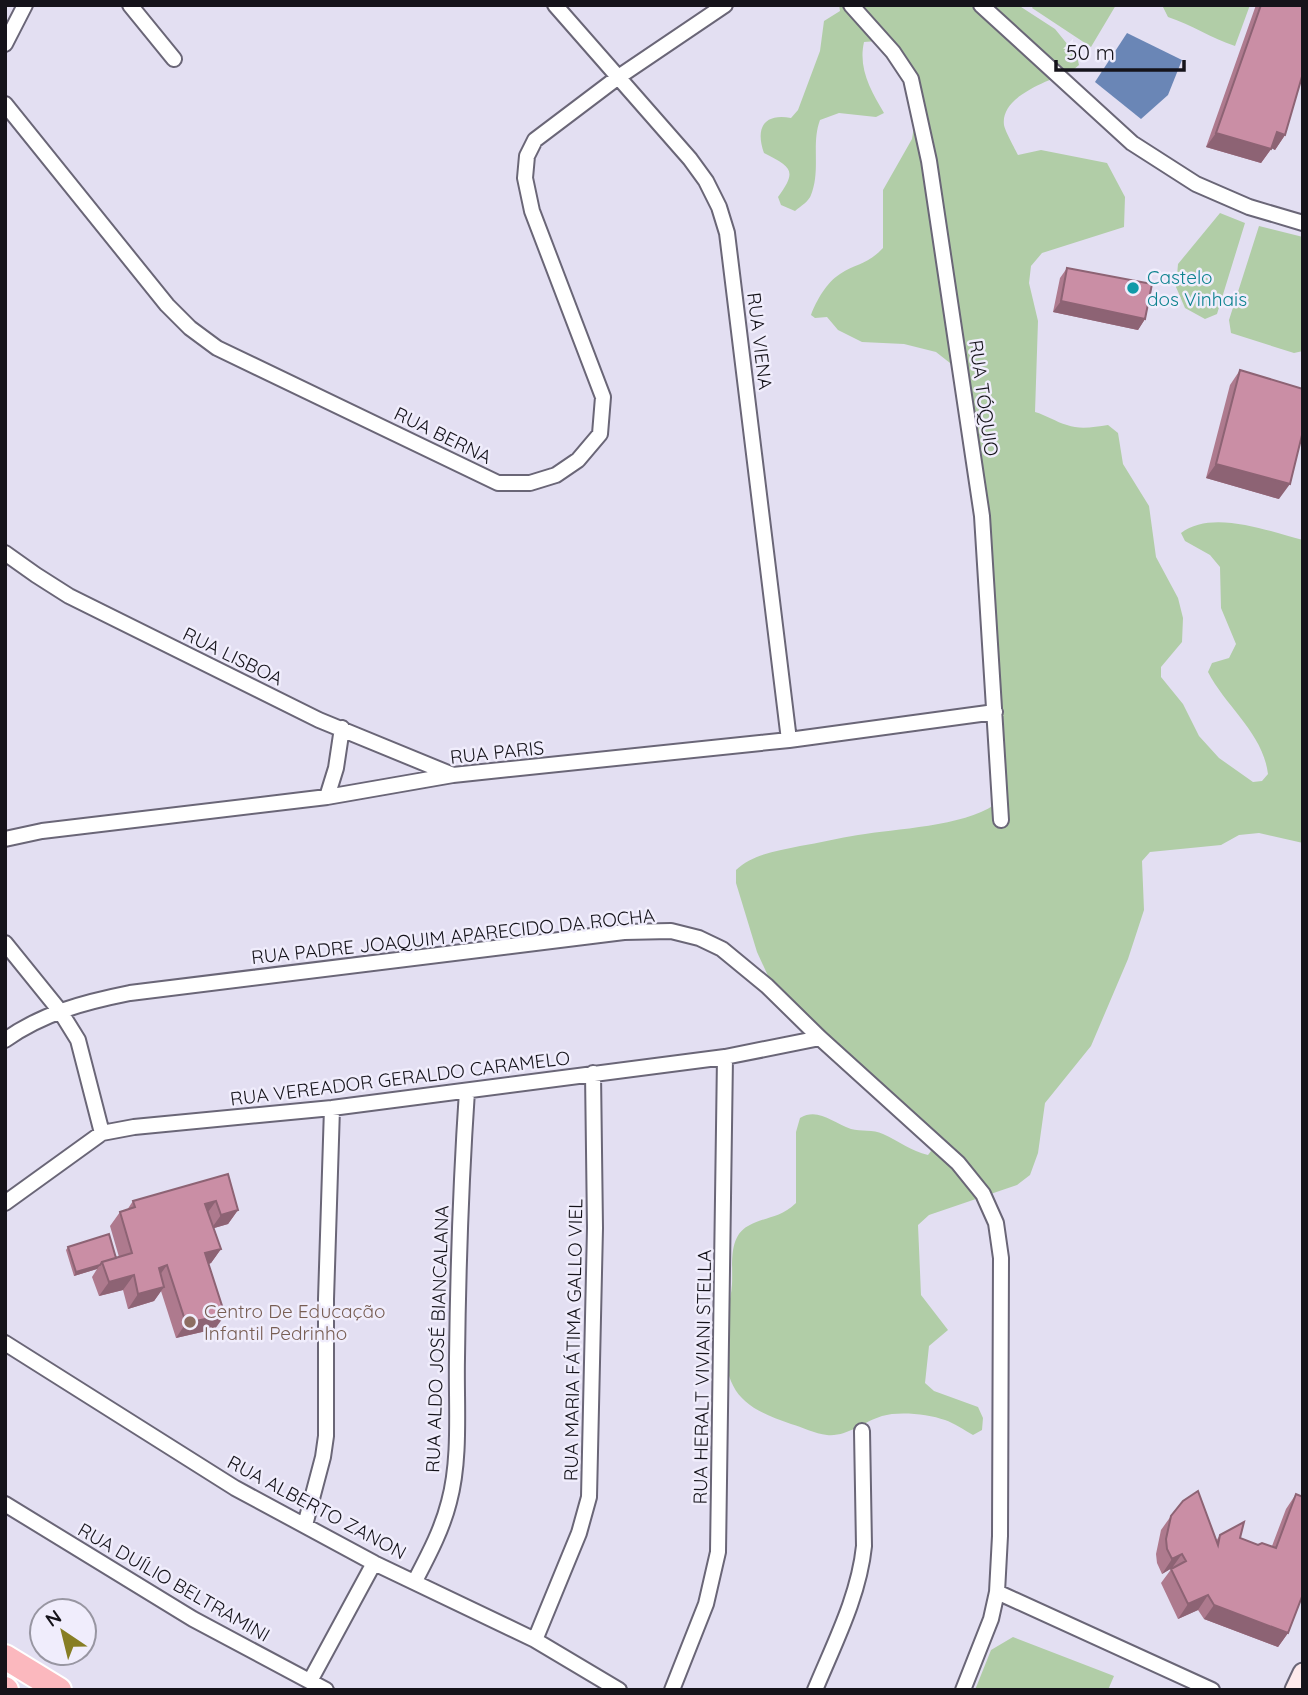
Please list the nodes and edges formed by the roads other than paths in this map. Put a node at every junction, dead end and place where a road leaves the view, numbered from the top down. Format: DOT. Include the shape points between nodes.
graph roads {
  1 [pos="25,5"];
  2 [pos="130,5"];
  3 [pos="555,5"];
  4 [pos="725,5"];
  5 [pos="851,5"];
  6 [pos="981,5"];
  7 [pos="5,44"];
  8 [pos="174,59"];
  9 [pos="617,78"];
  10 [pos="5,104"];
  11 [pos="1303,223"];
  12 [pos="5,552"];
  13 [pos="995,712"];
  14 [pos="342,728"];
  15 [pos="789,740"];
  16 [pos="453,775"];
  17 [pos="327,797"];
  18 [pos="1001,820"];
  19 [pos="5,839"];
  20 [pos="5,943"];
  21 [pos="60,1011"];
  22 [pos="820,1038"];
  23 [pos="5,1040"];
  24 [pos="725,1057"];
  25 [pos="593,1073"];
  26 [pos="467,1091"];
  27 [pos="332,1108"];
  28 [pos="102,1133"];
  29 [pos="5,1203"];
  30 [pos="5,1343"];
  31 [pos="862,1432"];
  32 [pos="5,1504"];
  33 [pos="305,1525"];
  34 [pos="374,1563"];
  35 [pos="415,1581"];
  36 [pos="997,1592"];
  37 [pos="536,1640"];
  38 [pos="5,1657"];
  39 [pos="1303,1673"];
  40 [pos="310,1681"];
  41 [pos="60,1690"];
  42 [pos="326,1690"];
  43 [pos="619,1690"];
  44 [pos="672,1690"];
  45 [pos="815,1690"];
  46 [pos="963,1690"];
  47 [pos="1212,1690"];
  48 [pos="1295,1690"];
  1 -- 7 [label="street"];
  2 -- 8 [label="street"];
  3 -- 9 [label="street, RUA VIENA"];
  4 -- 9 [label="street, RUA BERNA"];
  5 -- 13 [label="street, RUA TÓQUIO" via="911,79 929,161 982,516"];
  6 -- 11 [label="street" via="1132,143 1196,184"];
  9 -- 10 [label="street, RUA BERNA" via="535,140 527,156 532,211 603,397 600,434 578,460 556,475 530,483 498,483 217,348 167,305"];
  9 -- 15 [label="street, RUA VIENA" via="706,181 727,233"];
  12 -- 14 [label="street, RUA LISBOA" via="69,596"];
  13 -- 15 [label="street, RUA PARIS"];
  13 -- 18 [label="street, RUA TÓQUIO"];
  14 -- 16 [label="street, RUA LISBOA"];
  14 -- 17 [label="street"];
  15 -- 16 [label="street, RUA PARIS"];
  16 -- 17 [label="street, RUA PARIS"];
  17 -- 19 [label="street, RUA PARIS"];
  20 -- 21 [label="street"];
  21 -- 22 [label="street, RUA PADRE JOAQUIM APARECIDO DA ROCHA" via="130,993 624,932 671,931 722,949"];
  21 -- 23 [label="street, RUA PADRE JOAQUIM APARECIDO DA ROCHA"];
  21 -- 28 [label="street" via="78,1040"];
  22 -- 24 [label="street, RUA VEREADOR GERALDO CARAMELO"];
  22 -- 36 [label="street, RUA PADRE JOAQUIM APARECIDO DA ROCHA" via="958,1163 983,1194 996,1223 1001,1258"];
  24 -- 25 [label="street, RUA VEREADOR GERALDO CARAMELO"];
  24 -- 44 [label="street, RUA HERALT VIVIANI STELLA" via="718,1552 706,1604"];
  25 -- 26 [label="street, RUA VEREADOR GERALDO CARAMELO"];
  25 -- 37 [label="street, RUA MARIA FÁTIMA GALLO VIEL" via="589,1497"];
  26 -- 27 [label="street, RUA VEREADOR GERALDO CARAMELO"];
  26 -- 35 [label="street, RUA ALDO JOSÉ BIANCALANA" via="460,1205 456,1462 449,1502"];
  27 -- 28 [label="street, RUA VEREADOR GERALDO CARAMELO"];
  27 -- 33 [label="street" via="326,1436"];
  28 -- 29 [label="street, RUA VEREADOR GERALDO CARAMELO"];
  30 -- 33 [label="street, RUA ALBERTO ZANON" via="235,1488"];
  31 -- 45 [label="street" via="862,1565"];
  32 -- 40 [label="street, RUA DUÍLIO BELTRAMINI" via="193,1619"];
  33 -- 34 [label="street, RUA ALBERTO ZANON"];
  34 -- 35 [label="street, RUA ALBERTO ZANON"];
  34 -- 40 [label="street"];
  35 -- 37 [label="street, RUA ALBERTO ZANON"];
  36 -- 46 [label="street, RUA PADRE JOAQUIM APARECIDO DA ROCHA"];
  36 -- 47 [label="street"];
  37 -- 43 [label="street, RUA ALBERTO ZANON"];
  38 -- 41 [label="highway"];
  39 -- 48 [label="main road"];
  40 -- 42 [label="street, RUA DUÍLIO BELTRAMINI"];
}
